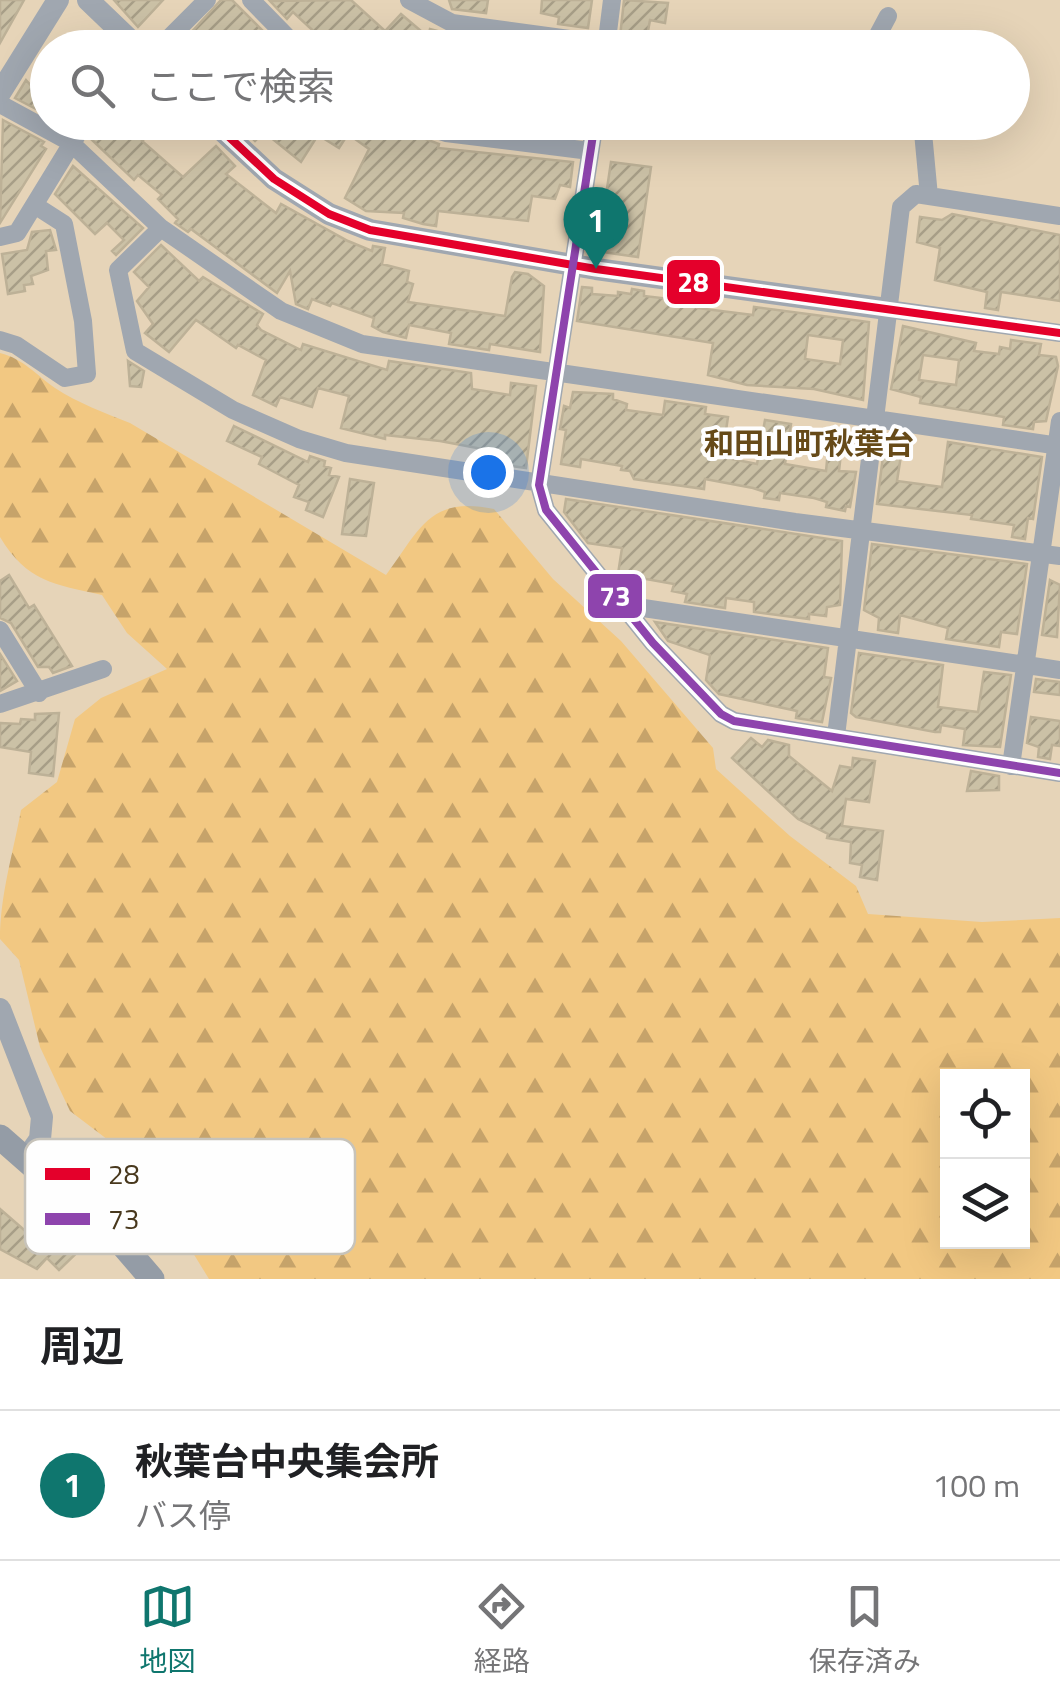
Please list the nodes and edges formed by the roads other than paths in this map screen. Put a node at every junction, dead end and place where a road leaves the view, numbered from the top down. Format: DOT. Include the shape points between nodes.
graph roads {
  1 [pos="58,0"];
  2 [pos="88,0"];
  3 [pos="207,0"];
  4 [pos="251,0"];
  5 [pos="409,0"];
  6 [pos="612,0"];
  7 [pos="888,16"];
  8 [pos="39,30"];
  9 [pos="119,30"];
  10 [pos="177,30"];
  11 [pos="280,30"];
  12 [pos="503,30"];
  13 [pos="608,30"];
  14 [pos="881,30"];
  15 [pos="30,45"];
  16 [pos="0,93"];
  17 [pos="0,104"];
  18 [pos="30,120"];
  19 [pos="66,140"];
  20 [pos="232,140"];
  21 [pos="507,140"];
  22 [pos="592,140"];
  23 [pos="924,140"];
  24 [pos="70,142"];
  25 [pos="590,151"];
  26 [pos="930,196"];
  27 [pos="36,206"];
  28 [pos="1060,216"];
  29 [pos="160,228"];
  30 [pos="0,237"];
  31 [pos="573,264"];
  32 [pos="887,308"];
  33 [pos="1060,333"];
  34 [pos="0,340"];
  35 [pos="556,376"];
  36 [pos="873,419"];
  37 [pos="1060,421"];
  38 [pos="1058,446"];
  39 [pos="539,484"];
  40 [pos="858,527"];
  41 [pos="1051,555"];
  42 [pos="622,605"];
  43 [pos="0,630"];
  44 [pos="848,639"];
  45 [pos="1026,664"];
  46 [pos="103,669"];
  47 [pos="1060,670"];
  48 [pos="39,694"];
  49 [pos="0,704"];
  50 [pos="836,736"];
  51 [pos="1012,766"];
  52 [pos="1060,774"];
  53 [pos="0,1008"];
  54 [pos="0,1137"];
  55 [pos="40,1139"];
  56 [pos="25,1158"];
  57 [pos="131,1254"];
  58 [pos="152,1279"];
  1 -- 8 [label="street"];
  2 -- 9 [label="street"];
  3 -- 10 [label="street"];
  4 -- 11 [label="street"];
  5 -- 12 [label="street" via="452,22"];
  6 -- 13 [label="street"];
  7 -- 14 [label="street"];
  15 -- 16 [label="street"];
  17 -- 18 [label="street"];
  19 -- 24 [label="street"];
  20 -- 31 [label="street" via="274,179 342,219 430,243"];
  21 -- 25 [label="street"];
  22 -- 25 [label="street"];
  23 -- 26 [label="street"];
  24 -- 27 [label="street"];
  24 -- 29 [label="street"];
  25 -- 31 [label="street"];
  26 -- 28 [label="street"];
  26 -- 32 [label="street" via="916,194 902,208"];
  27 -- 30 [label="street" via="17,233"];
  27 -- 34 [label="street" via="64,224 87,374 66,378"];
  29 -- 35 [label="street" via="280,311 323,331 421,356"];
  29 -- 39 [label="street" via="118,270 135,351 298,440 346,454"];
  31 -- 32 [label="street"];
  31 -- 35 [label="street"];
  32 -- 33 [label="street"];
  32 -- 36 [label="street"];
  35 -- 36 [label="street"];
  35 -- 39 [label="street"];
  36 -- 38 [label="street"];
  36 -- 40 [label="street"];
  37 -- 38 [label="street"];
  38 -- 41 [label="street"];
  39 -- 40 [label="street"];
  39 -- 42 [label="street" via="546,510"];
  40 -- 41 [label="street"];
  40 -- 44 [label="street"];
  41 -- 45 [label="street"];
  42 -- 44 [label="street"];
  42 -- 50 [label="street" via="721,714"];
  43 -- 48 [label="street"];
  44 -- 45 [label="street"];
  44 -- 50 [label="street"];
  45 -- 47 [label="street"];
  45 -- 51 [label="street"];
  46 -- 48 [label="street"];
  48 -- 49 [label="street"];
  50 -- 51 [label="street"];
  51 -- 52 [label="street"];
  53 -- 55 [label="street" via="42,1117"];
  54 -- 56 [label="main road"];
  57 -- 58 [label="main road"];
}
